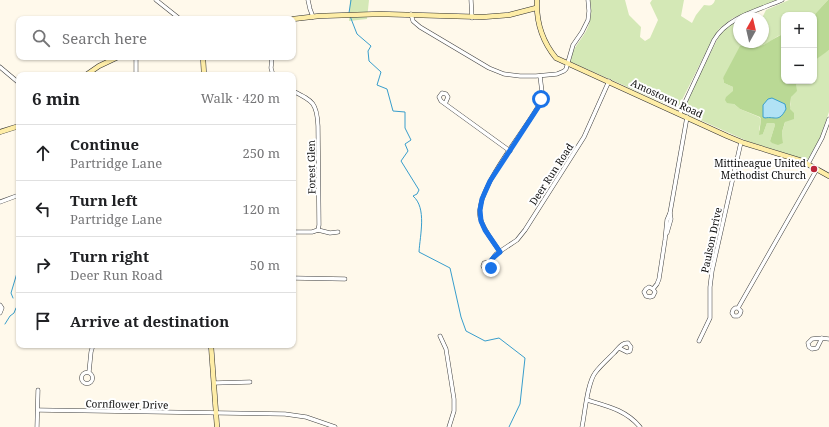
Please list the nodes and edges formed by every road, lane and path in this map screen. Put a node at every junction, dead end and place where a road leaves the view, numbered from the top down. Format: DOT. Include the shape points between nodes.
graph roads {
  1 [pos="156,0"];
  2 [pos="308,0"];
  3 [pos="471,0"];
  4 [pos="537,0"];
  5 [pos="588,0"];
  6 [pos="782,0"];
  7 [pos="536,8"];
  8 [pos="411,14"];
  9 [pos="176,16"];
  10 [pos="313,17"];
  11 [pos="472,18"];
  12 [pos="296,19"];
  13 [pos="110,60"];
  14 [pos="136,60"];
  15 [pos="203,60"];
  16 [pos="272,60"];
  17 [pos="567,63"];
  18 [pos="0,67"];
  19 [pos="90,72"];
  20 [pos="136,72"];
  21 [pos="204,72"];
  22 [pos="272,72"];
  23 [pos="540,76"];
  24 [pos="16,80"];
  25 [pos="609,81"];
  26 [pos="296,93"];
  27 [pos="445,104"];
  28 [pos="680,113"];
  29 [pos="687,117"];
  30 [pos="829,119"];
  31 [pos="16,127"];
  32 [pos="0,132"];
  33 [pos="741,142"];
  34 [pos="510,151"];
  35 [pos="808,164"];
  36 [pos="817,169"];
  37 [pos="829,176"];
  38 [pos="16,196"];
  39 [pos="0,202"];
  40 [pos="318,230"];
  41 [pos="296,232"];
  42 [pos="338,232"];
  43 [pos="500,252"];
  44 [pos="490,262"];
  45 [pos="296,278"];
  46 [pos="345,279"];
  47 [pos="653,289"];
  48 [pos="1,306"];
  49 [pos="738,308"];
  50 [pos="0,313"];
  51 [pos="440,336"];
  52 [pos="822,338"];
  53 [pos="829,339"];
  54 [pos="699,341"];
  55 [pos="92,348"];
  56 [pos="211,348"];
  57 [pos="619,348"];
  58 [pos="89,372"];
  59 [pos="250,382"];
  60 [pos="214,383"];
  61 [pos="38,390"];
  62 [pos="587,400"];
  63 [pos="38,410"];
  64 [pos="216,414"];
  65 [pos="38,427"];
  66 [pos="217,427"];
  67 [pos="335,427"];
  68 [pos="449,427"];
  69 [pos="582,427"];
  70 [pos="640,427"];
  1 -- 9 [label="street"];
  2 -- 10 [label="street"];
  3 -- 11 [label="street"];
  4 -- 7 [label="main road, Amostown Road"];
  5 -- 17 [label="street" via="588,20 582,34 573,45"];
  6 -- 28 [label="street" via="735,19 721,29"];
  7 -- 11 [label="main road" via="502,16"];
  7 -- 17 [label="main road, Amostown Road" via="547,48 556,58"];
  8 -- 10 [label="main road"];
  8 -- 11 [label="main road"];
  8 -- 23 [label="street" via="413,21 420,27 492,70 514,76"];
  10 -- 12 [label="main road"];
  13 -- 19 [label="main road"];
  14 -- 20 [label="street"];
  15 -- 21 [label="main road"];
  16 -- 22 [label="street"];
  17 -- 23 [label="street" via="566,69 562,72"];
  17 -- 25 [label="main road, Amostown Road"];
  18 -- 24 [label="street"];
  23 -- 34 [label="street" via="540,103"];
  25 -- 28 [label="main road, Amostown Road"];
  25 -- 43 [label="street, Deer Run Road" via="584,137 522,234 513,244"];
  26 -- 40 [label="street, Forest Glen" via="312,102 317,110"];
  27 -- 34 [label="street"];
  28 -- 29 [label="main road, Amostown Road"];
  29 -- 33 [label="main road, Amostown Road"];
  29 -- 47 [label="street" via="670,213 671,221 658,282"];
  30 -- 35 [label="street"];
  31 -- 32 [label="main road"];
  33 -- 35 [label="main road, Amostown Road"];
  33 -- 54 [label="street, Paulson Drive" via="712,271 710,318"];
  34 -- 43 [label="street" via="487,187 480,206 483,225"];
  35 -- 36 [label="main road, Amostown Road"];
  36 -- 37 [label="main road, Amostown Road"];
  36 -- 49 [label="street"];
  38 -- 39 [label="street"];
  40 -- 41 [label="street"];
  40 -- 42 [label="street"];
  43 -- 44 [label="street, Deer Run Road"];
  45 -- 46 [label="street"];
  48 -- 50 [label="street"];
  51 -- 68 [label="street" via="446,349 454,398 454,411"];
  52 -- 53 [label="street"];
  55 -- 58 [label="street"];
  56 -- 60 [label="main road"];
  57 -- 62 [label="street" via="594,374"];
  59 -- 60 [label="street"];
  60 -- 64 [label="main road"];
  61 -- 63 [label="street"];
  62 -- 69 [label="street"];
  62 -- 70 [label="street" via="619,410 631,417"];
  63 -- 64 [label="street, Cornflower Drive"];
  63 -- 65 [label="street"];
  64 -- 66 [label="main road"];
  64 -- 67 [label="street, Cornflower Drive" via="294,415"];
}
